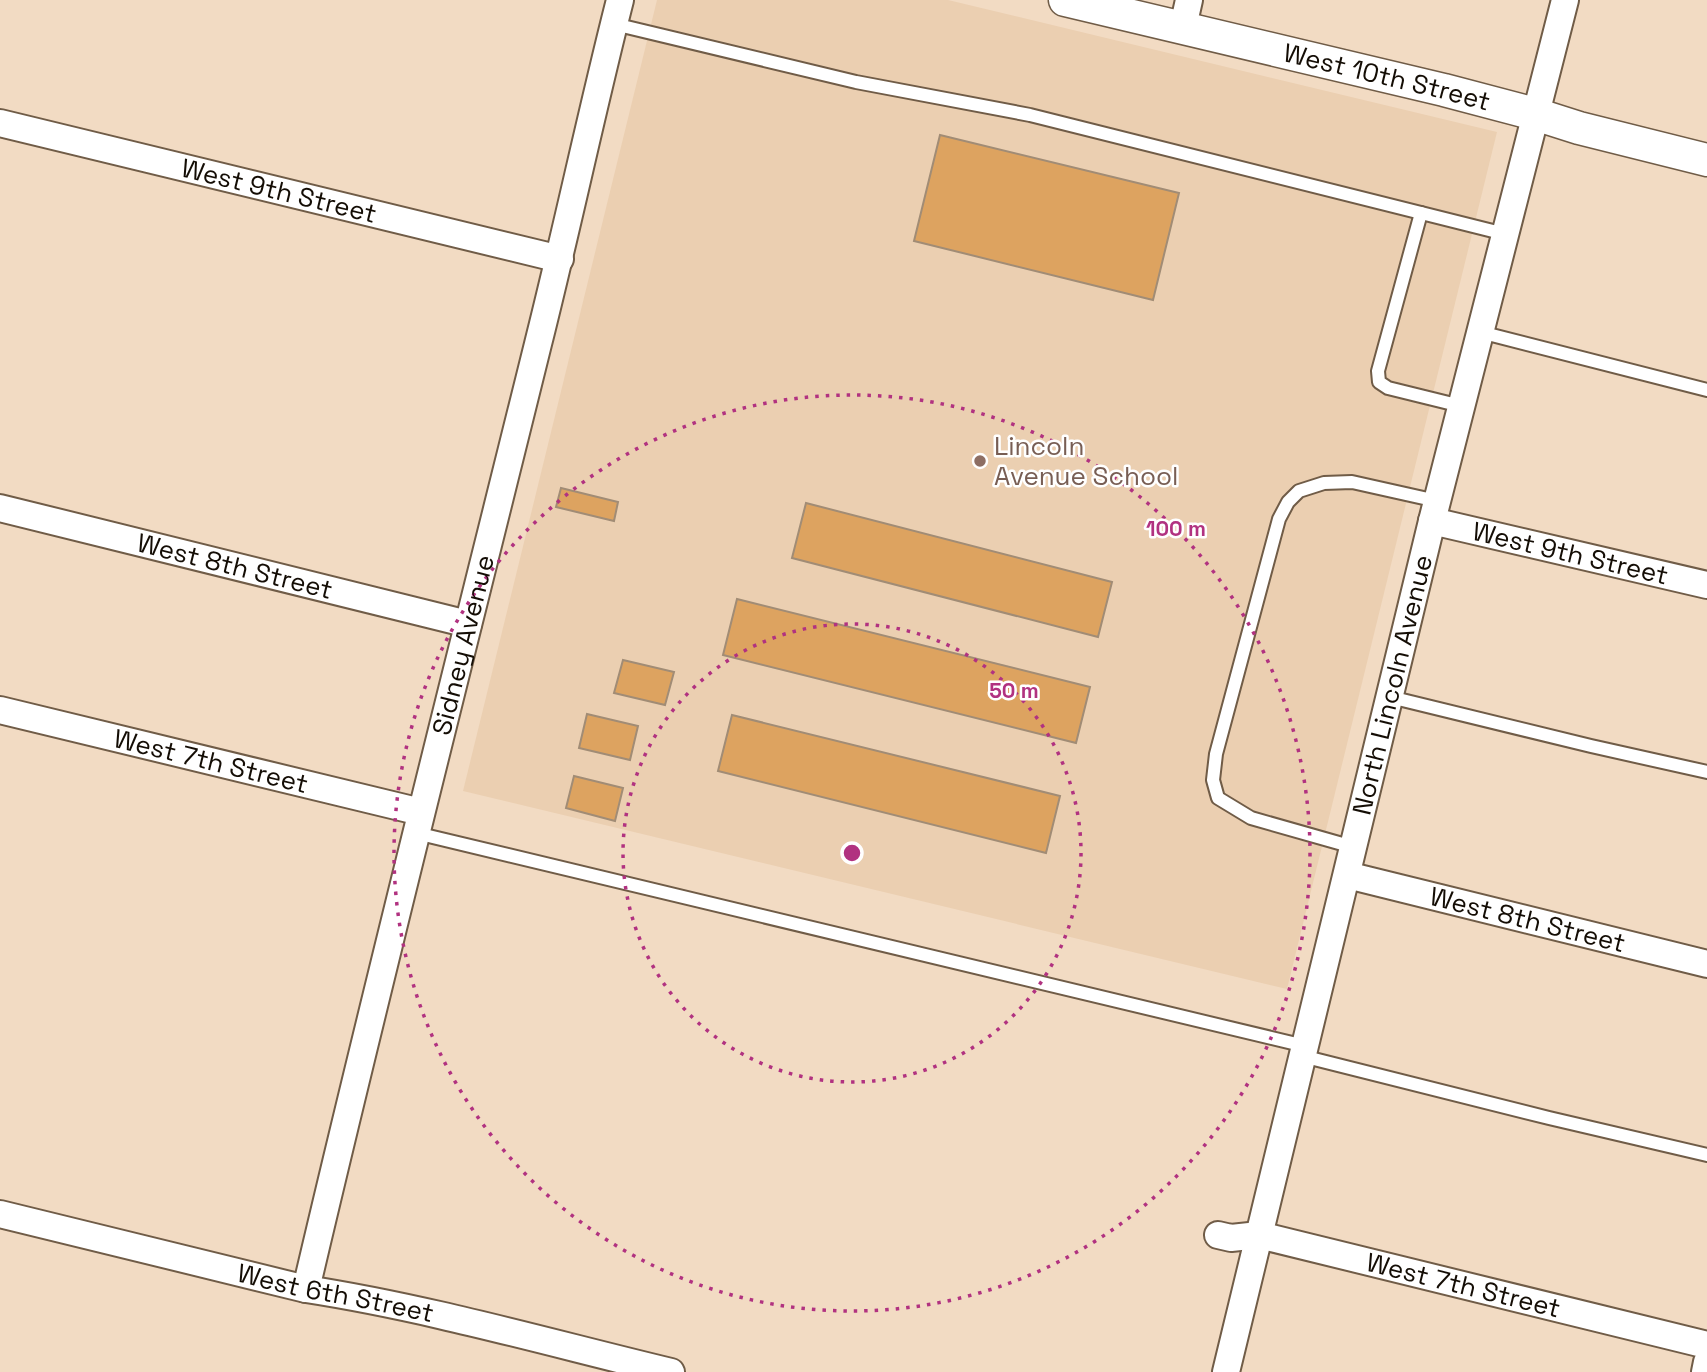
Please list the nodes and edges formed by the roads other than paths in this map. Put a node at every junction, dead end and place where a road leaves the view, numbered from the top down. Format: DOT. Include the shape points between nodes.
graph roads {
  1 [pos="1065,0"];
  2 [pos="1565,0"];
  3 [pos="617,12"];
  4 [pos="1186,14"];
  5 [pos="1535,114"];
  6 [pos="0,123"];
  7 [pos="1707,160"];
  8 [pos="1421,213"];
  9 [pos="1505,234"];
  10 [pos="559,259"];
  11 [pos="1480,332"];
  12 [pos="1707,390"];
  13 [pos="1461,406"];
  14 [pos="0,508"];
  15 [pos="1435,511"];
  16 [pos="1707,585"];
  17 [pos="468,624"];
  18 [pos="1390,697"];
  19 [pos="0,710"];
  20 [pos="1707,772"];
  21 [pos="419,822"];
  22 [pos="1353,847"];
  23 [pos="1347,875"];
  24 [pos="1707,964"];
  25 [pos="1303,1051"];
  26 [pos="1707,1155"];
  27 [pos="0,1214"];
  28 [pos="1218,1235"];
  29 [pos="1259,1235"];
  30 [pos="306,1289"];
  31 [pos="1707,1345"];
  32 [pos="1707,1362"];
  33 [pos="671,1372"];
  34 [pos="1226,1372"];
  35 [pos="1704,1372"];
  1 -- 4 [label="street, West 10th Street"];
  2 -- 5 [label="street, North Lincoln Avenue"];
  3 -- 8 [label="lane" via="856,82 1030,115"];
  3 -- 10 [label="street, Sidney Avenue"];
  4 -- 5 [label="street, West 10th Street"];
  5 -- 7 [label="street, West 10th Street"];
  5 -- 9 [label="street, North Lincoln Avenue"];
  6 -- 10 [label="street, West 9th Street"];
  8 -- 9 [label="lane"];
  8 -- 13 [label="lane" via="1378,371 1379,382"];
  9 -- 11 [label="street, North Lincoln Avenue"];
  10 -- 17 [label="street, Sidney Avenue"];
  11 -- 12 [label="lane"];
  11 -- 13 [label="street, North Lincoln Avenue"];
  13 -- 15 [label="street, North Lincoln Avenue"];
  14 -- 17 [label="street, West 8th Street"];
  15 -- 16 [label="street, West 9th Street"];
  15 -- 18 [label="street, North Lincoln Avenue"];
  15 -- 22 [label="lane" via="1352,482 1324,483 1299,491 1288,502 1279,519 1216,754 1213,780 1218,798 1251,818"];
  17 -- 21 [label="street, Sidney Avenue"];
  18 -- 20 [label="lane"];
  18 -- 22 [label="street, North Lincoln Avenue"];
  19 -- 21 [label="street, West 7th Street"];
  21 -- 25 [label="lane" via="477,849"];
  21 -- 30 [label="street, Sidney Avenue"];
  22 -- 23 [label="street, North Lincoln Avenue"];
  23 -- 24 [label="street, West 8th Street"];
  23 -- 25 [label="street, North Lincoln Avenue"];
  25 -- 26 [label="lane" via="1549,1118"];
  25 -- 29 [label="street, North Lincoln Avenue"];
  27 -- 30 [label="street, West 6th Street"];
  28 -- 29 [label="street, West 7th Street"];
  29 -- 31 [label="street, West 7th Street"];
  29 -- 34 [label="street, North Lincoln Avenue"];
  30 -- 33 [label="street, West 6th Street"];
  32 -- 35 [label="street"];
}
